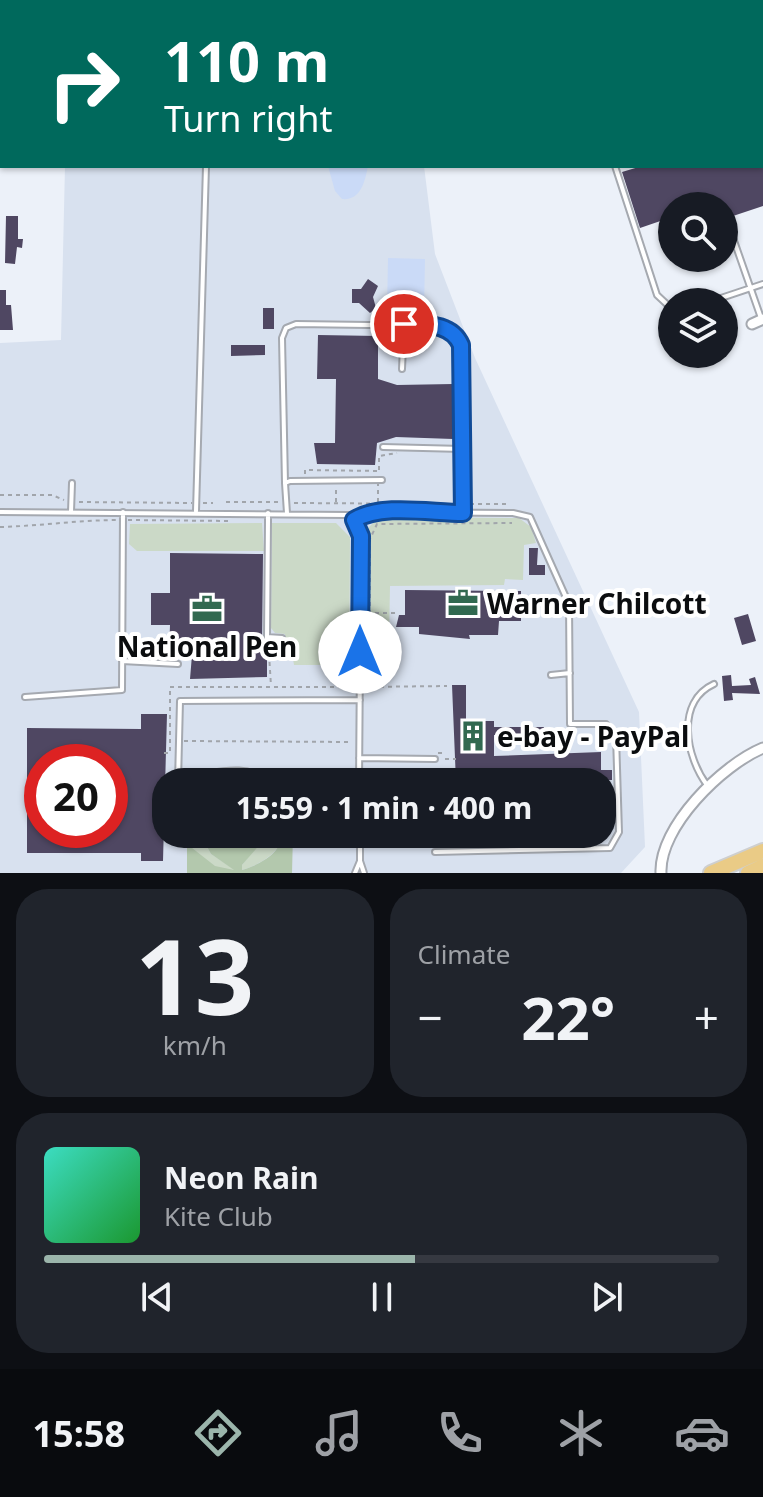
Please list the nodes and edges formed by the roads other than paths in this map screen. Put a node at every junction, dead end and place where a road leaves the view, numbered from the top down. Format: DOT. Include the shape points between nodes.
graph roads {
  1 [pos="206,168"];
  2 [pos="616,168"];
  3 [pos="738,253"];
  4 [pos="763,284"];
  5 [pos="750,289"];
  6 [pos="738,293"];
  7 [pos="658,296"];
  8 [pos="759,321"];
  9 [pos="404,324"];
  10 [pos="402,369"];
  11 [pos="383,447"];
  12 [pos="463,449"];
  13 [pos="380,480"];
  14 [pos="72,483"];
  15 [pos="285,483"];
  16 [pos="0,512"];
  17 [pos="71,512"];
  18 [pos="123,512"];
  19 [pos="196,513"];
  20 [pos="268,513"];
  21 [pos="287,513"];
  22 [pos="463,513"];
  23 [pos="354,520"];
  24 [pos="267,637"];
  25 [pos="122,661"];
  26 [pos="178,664"];
  27 [pos="570,673"];
  28 [pos="551,675"];
  29 [pos="714,684"];
  30 [pos="25,697"];
  31 [pos="360,700"];
  32 [pos="763,748"];
  33 [pos="359,758"];
  34 [pos="435,759"];
  35 [pos="178,768"];
  36 [pos="359,768"];
  37 [pos="709,788"];
  38 [pos="360,848"];
  39 [pos="763,851"];
  40 [pos="435,852"];
  41 [pos="360,861"];
  42 [pos="763,866"];
  43 [pos="659,872"];
  44 [pos="355,873"];
  45 [pos="364,873"];
  46 [pos="711,873"];
  47 [pos="748,873"];
  1 -- 19 [label="lane"];
  2 -- 7 [label="lane"];
  3 -- 5 [label="lane"];
  4 -- 5 [label="lane"];
  5 -- 6 [label="lane"];
  5 -- 8 [label="lane"];
  9 -- 10 [label="lane"];
  9 -- 12 [label="lane" via="441,326 459,339"];
  9 -- 15 [label="lane" via="286,328"];
  11 -- 12 [label="lane"];
  12 -- 22 [label="lane"];
  13 -- 15 [label="lane"];
  14 -- 17 [label="lane"];
  15 -- 21 [label="lane"];
  16 -- 17 [label="lane"];
  17 -- 18 [label="lane"];
  18 -- 19 [label="lane"];
  18 -- 25 [label="lane"];
  19 -- 20 [label="lane"];
  20 -- 21 [label="lane"];
  20 -- 24 [label="lane"];
  21 -- 23 [label="lane" via="339,513"];
  22 -- 23 [label="lane" via="379,512"];
  22 -- 27 [label="lane" via="522,513 534,521 569,604"];
  23 -- 31 [label="lane" via="361,536"];
  24 -- 24 [label="lane" via="269,649 282,649 282,638"];
  25 -- 26 [label="lane"];
  25 -- 30 [label="lane" via="122,690"];
  27 -- 28 [label="lane"];
  27 -- 40 [label="lane" via="570,724 606,724 616,736 619,832 614,844 604,850"];
  29 -- 37 [label="lane" via="693,700 689,713 690,753"];
  31 -- 33 [label="lane"];
  31 -- 35 [label="lane" via="184,700 178,704"];
  32 -- 37 [label="street" via="734,764"];
  33 -- 34 [label="lane"];
  33 -- 36 [label="lane"];
  37 -- 43 [label="street" via="666,839"];
  38 -- 41 [label="lane"];
  39 -- 46 [label="main road"];
  41 -- 44 [label="lane"];
  41 -- 45 [label="lane"];
  42 -- 47 [label="main road"];
}
